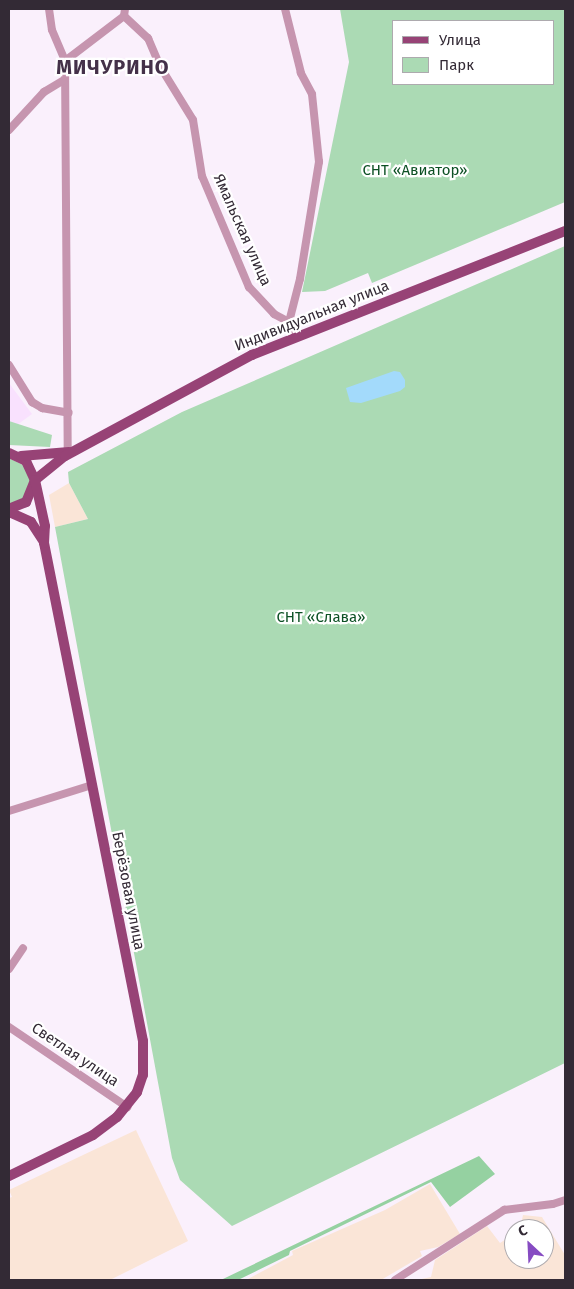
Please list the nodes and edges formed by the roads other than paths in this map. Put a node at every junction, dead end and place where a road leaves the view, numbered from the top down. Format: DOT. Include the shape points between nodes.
graph roads {
  1 [pos="48,9"];
  2 [pos="285,9"];
  3 [pos="124,12"];
  4 [pos="64,61"];
  5 [pos="64,80"];
  6 [pos="9,130"];
  7 [pos="565,231"];
  8 [pos="289,322"];
  9 [pos="295,337"];
  10 [pos="9,365"];
  11 [pos="68,412"];
  12 [pos="80,450"];
  13 [pos="68,452"];
  14 [pos="12,454"];
  15 [pos="35,480"];
  16 [pos="9,511"];
  17 [pos="44,543"];
  18 [pos="92,785"];
  19 [pos="9,812"];
  20 [pos="24,948"];
  21 [pos="9,969"];
  22 [pos="9,1026"];
  23 [pos="127,1107"];
  24 [pos="9,1176"];
  25 [pos="565,1200"];
  26 [pos="395,1280"];
  1 -- 4 [label="street"];
  2 -- 8 [label="street" via="301,73 312,94 319,162 300,279"];
  3 -- 4 [label="street, Ямальская улица"];
  3 -- 8 [label="street, Ямальская улица" via="148,38 161,68 193,120 202,176 249,287 274,314"];
  4 -- 5 [label="street"];
  5 -- 6 [label="street" via="44,92"];
  5 -- 11 [label="street"];
  7 -- 9 [label="main road, Индивидуальная улица"];
  8 -- 9 [label="street"];
  9 -- 12 [label="main road, Индивидуальная улица" via="211,376"];
  10 -- 11 [label="street" via="32,402 42,408"];
  11 -- 13 [label="street"];
  12 -- 13 [label="main road, Индивидуальная улица"];
  12 -- 15 [label="main road, Индивидуальная улица" via="60,460"];
  13 -- 14 [label="main road, Индивидуальная улица"];
  14 -- 15 [label="main road, Берёзовая улица" via="31,466"];
  15 -- 16 [label="main road" via="26,502"];
  15 -- 17 [label="main road, Берёзовая улица" via="45,526"];
  16 -- 17 [label="main road, Берёзовая улица" via="31,522"];
  17 -- 18 [label="main road, Берёзовая улица"];
  18 -- 19 [label="street"];
  18 -- 23 [label="main road, Берёзовая улица" via="143,1041 143,1075"];
  20 -- 21 [label="street"];
  22 -- 23 [label="street, Светлая улица"];
  23 -- 24 [label="main road, Берёзовая улица" via="93,1135"];
  25 -- 26 [label="street" via="504,1210"];
}
